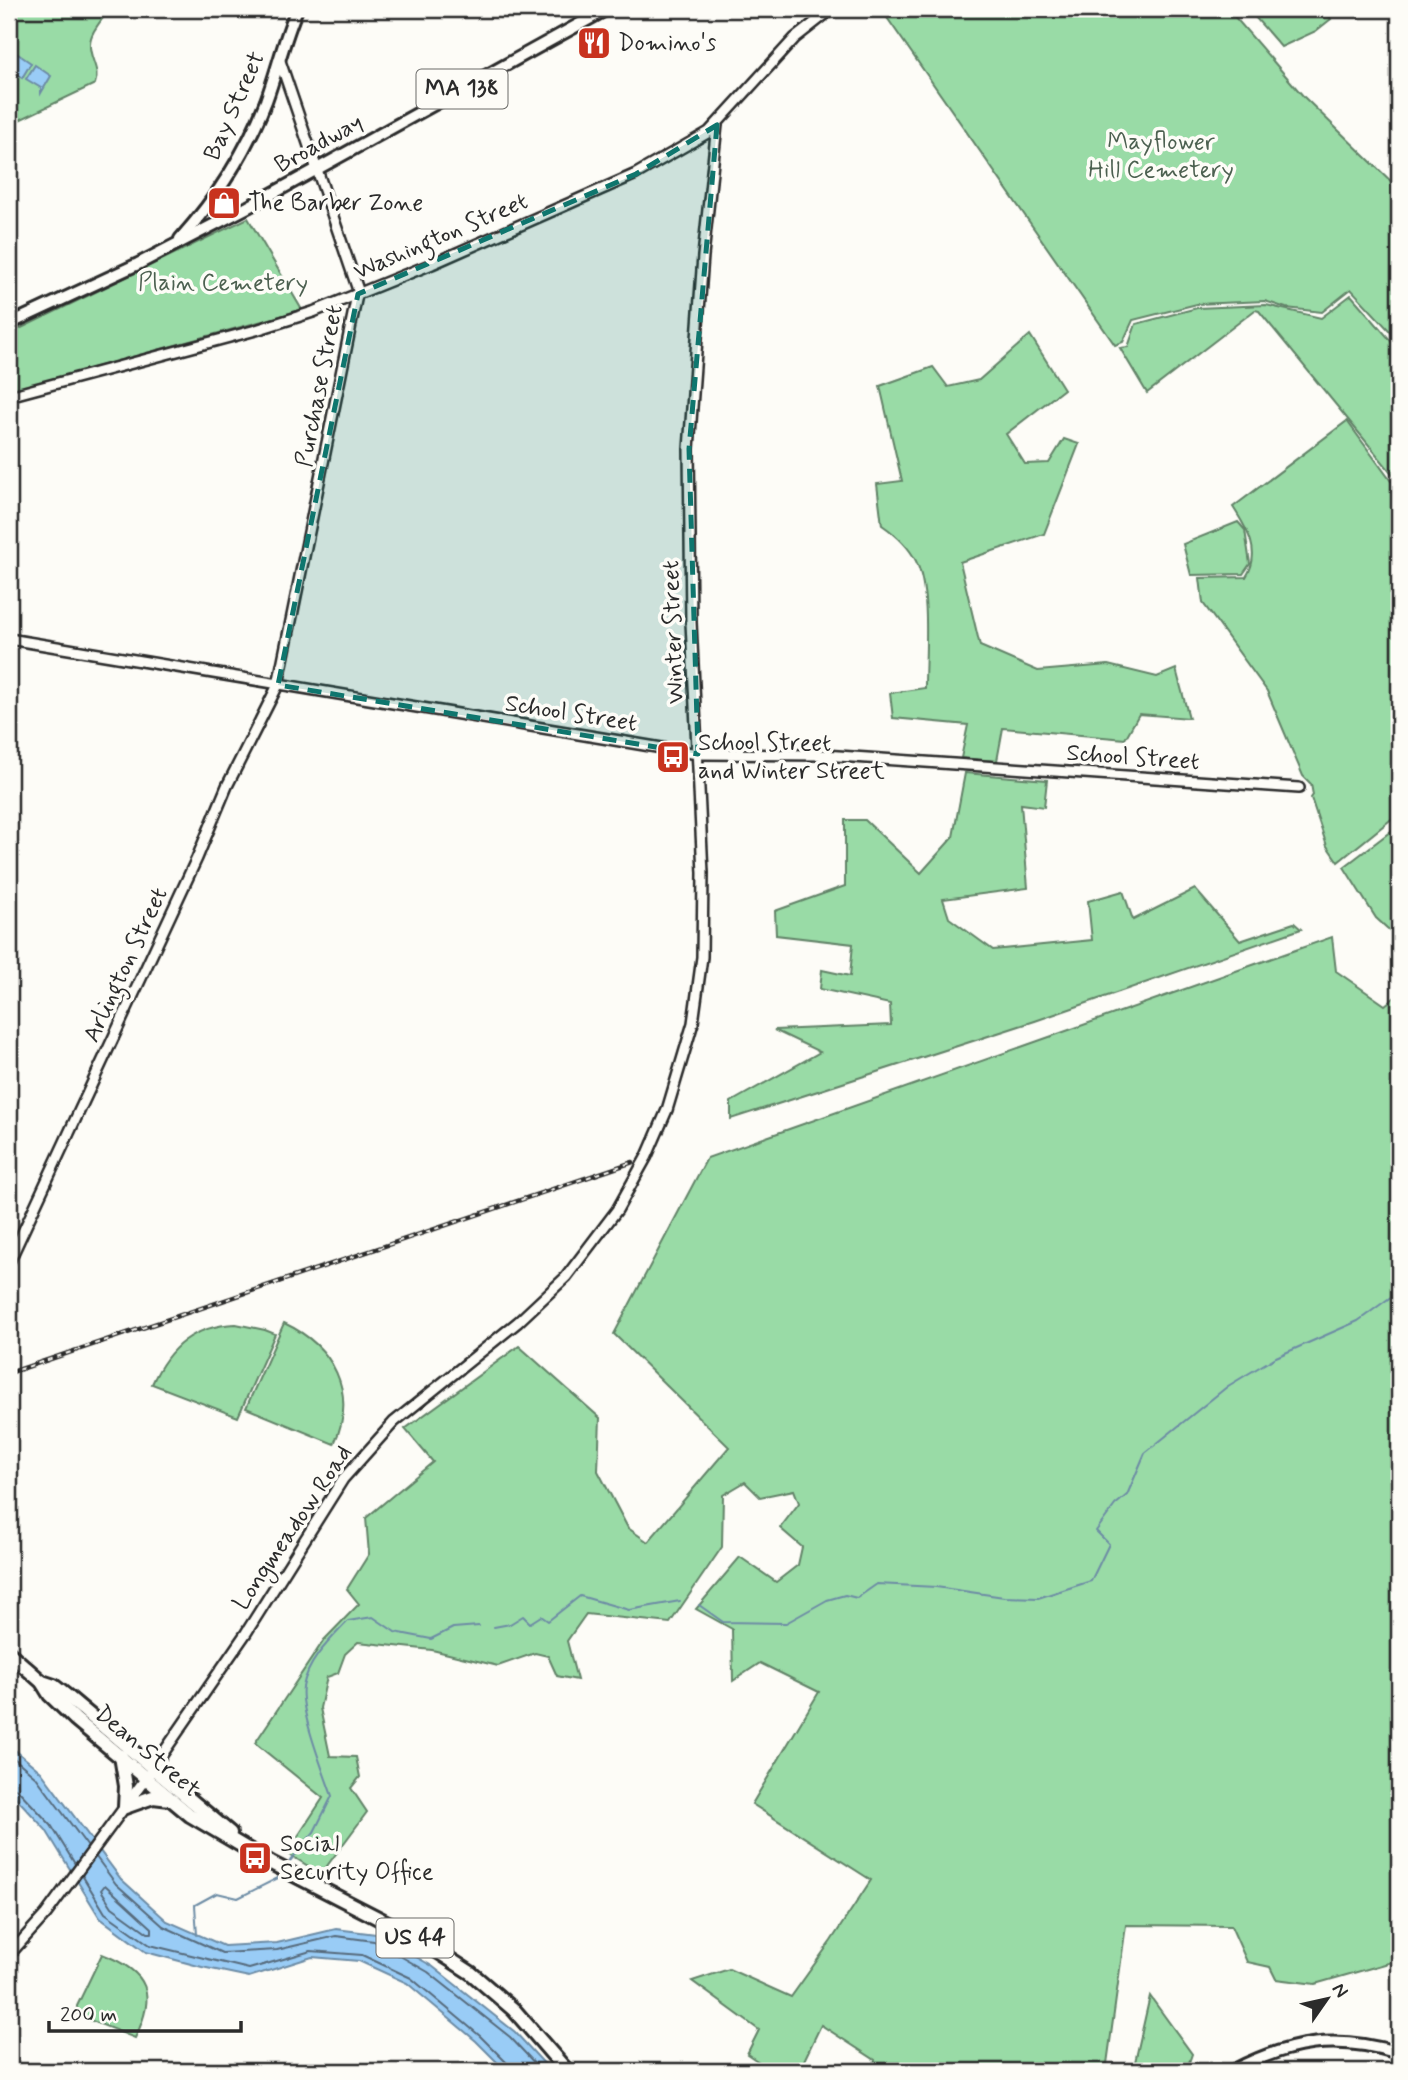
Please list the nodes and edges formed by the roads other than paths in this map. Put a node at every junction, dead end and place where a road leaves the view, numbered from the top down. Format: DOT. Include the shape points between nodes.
graph roads {
  1 [pos="297,9"];
  2 [pos="607,9"];
  3 [pos="832,9"];
  4 [pos="280,61"];
  5 [pos="717,125"];
  6 [pos="317,170"];
  7 [pos="173,246"];
  8 [pos="358,294"];
  9 [pos="9,324"];
  10 [pos="9,396"];
  11 [pos="9,639"];
  12 [pos="278,685"];
  13 [pos="698,754"];
  14 [pos="1299,788"];
  15 [pos="640,1171"];
  16 [pos="9,1262"];
  17 [pos="9,1653"];
  18 [pos="42,1682"];
  19 [pos="121,1756"];
  20 [pos="150,1773"];
  21 [pos="170,1798"];
  22 [pos="125,1807"];
  23 [pos="236,1840"];
  24 [pos="9,1955"];
  25 [pos="1399,2053"];
  26 [pos="567,2071"];
  27 [pos="1232,2071"];
  1 -- 4 [label="main road, Bay Street"];
  2 -- 6 [label="main road, Broadway / MA 138"];
  3 -- 5 [label="street, Washington Street" via="795,38"];
  4 -- 6 [label="street, Purchase Street"];
  4 -- 7 [label="main road, Bay Street" via="239,156 206,210"];
  5 -- 8 [label="street, Washington Street" via="636,174"];
  5 -- 13 [label="street, Winter Street" via="690,449 691,622"];
  6 -- 7 [label="main road, Broadway / MA 138"];
  6 -- 8 [label="street, Purchase Street"];
  7 -- 9 [label="main road, Broadway / MA 138"];
  8 -- 10 [label="street, Washington Street" via="256,330"];
  8 -- 12 [label="street, Purchase Street"];
  11 -- 12 [label="street, School Street"];
  12 -- 13 [label="street, School Street"];
  12 -- 16 [label="street, Arlington Street"];
  13 -- 14 [label="street, School Street" via="824,755"];
  13 -- 15 [label="street, Winter Street" via="703,915 698,993 679,1077"];
  15 -- 20 [label="street, Longmeadow Road" via="610,1222 551,1292 408,1410 349,1471"];
  17 -- 18 [label="highway, Dean Street / US 44"];
  18 -- 19 [label="highway, Dean Street / US 44" via="75,1719"];
  18 -- 20 [label="highway, Dean Street / US 44" via="58,1689"];
  19 -- 20 [label="highway, Dean Street / US 44"];
  19 -- 22 [label="highway"];
  20 -- 21 [label="highway, Dean Street / US 44"];
  20 -- 22 [label="street, Longmeadow Road"];
  20 -- 23 [label="highway, Dean Street / US 44"];
  21 -- 22 [label="highway" via="153,1797"];
  21 -- 23 [label="highway, Dean Street / US 44"];
  22 -- 24 [label="street, Longmeadow Road" via="34,1930"];
  23 -- 26 [label="highway, Dean Street / US 44" via="462,1967 514,2010"];
  25 -- 27 [label="main road" via="1318,2042 1268,2054"];
}
